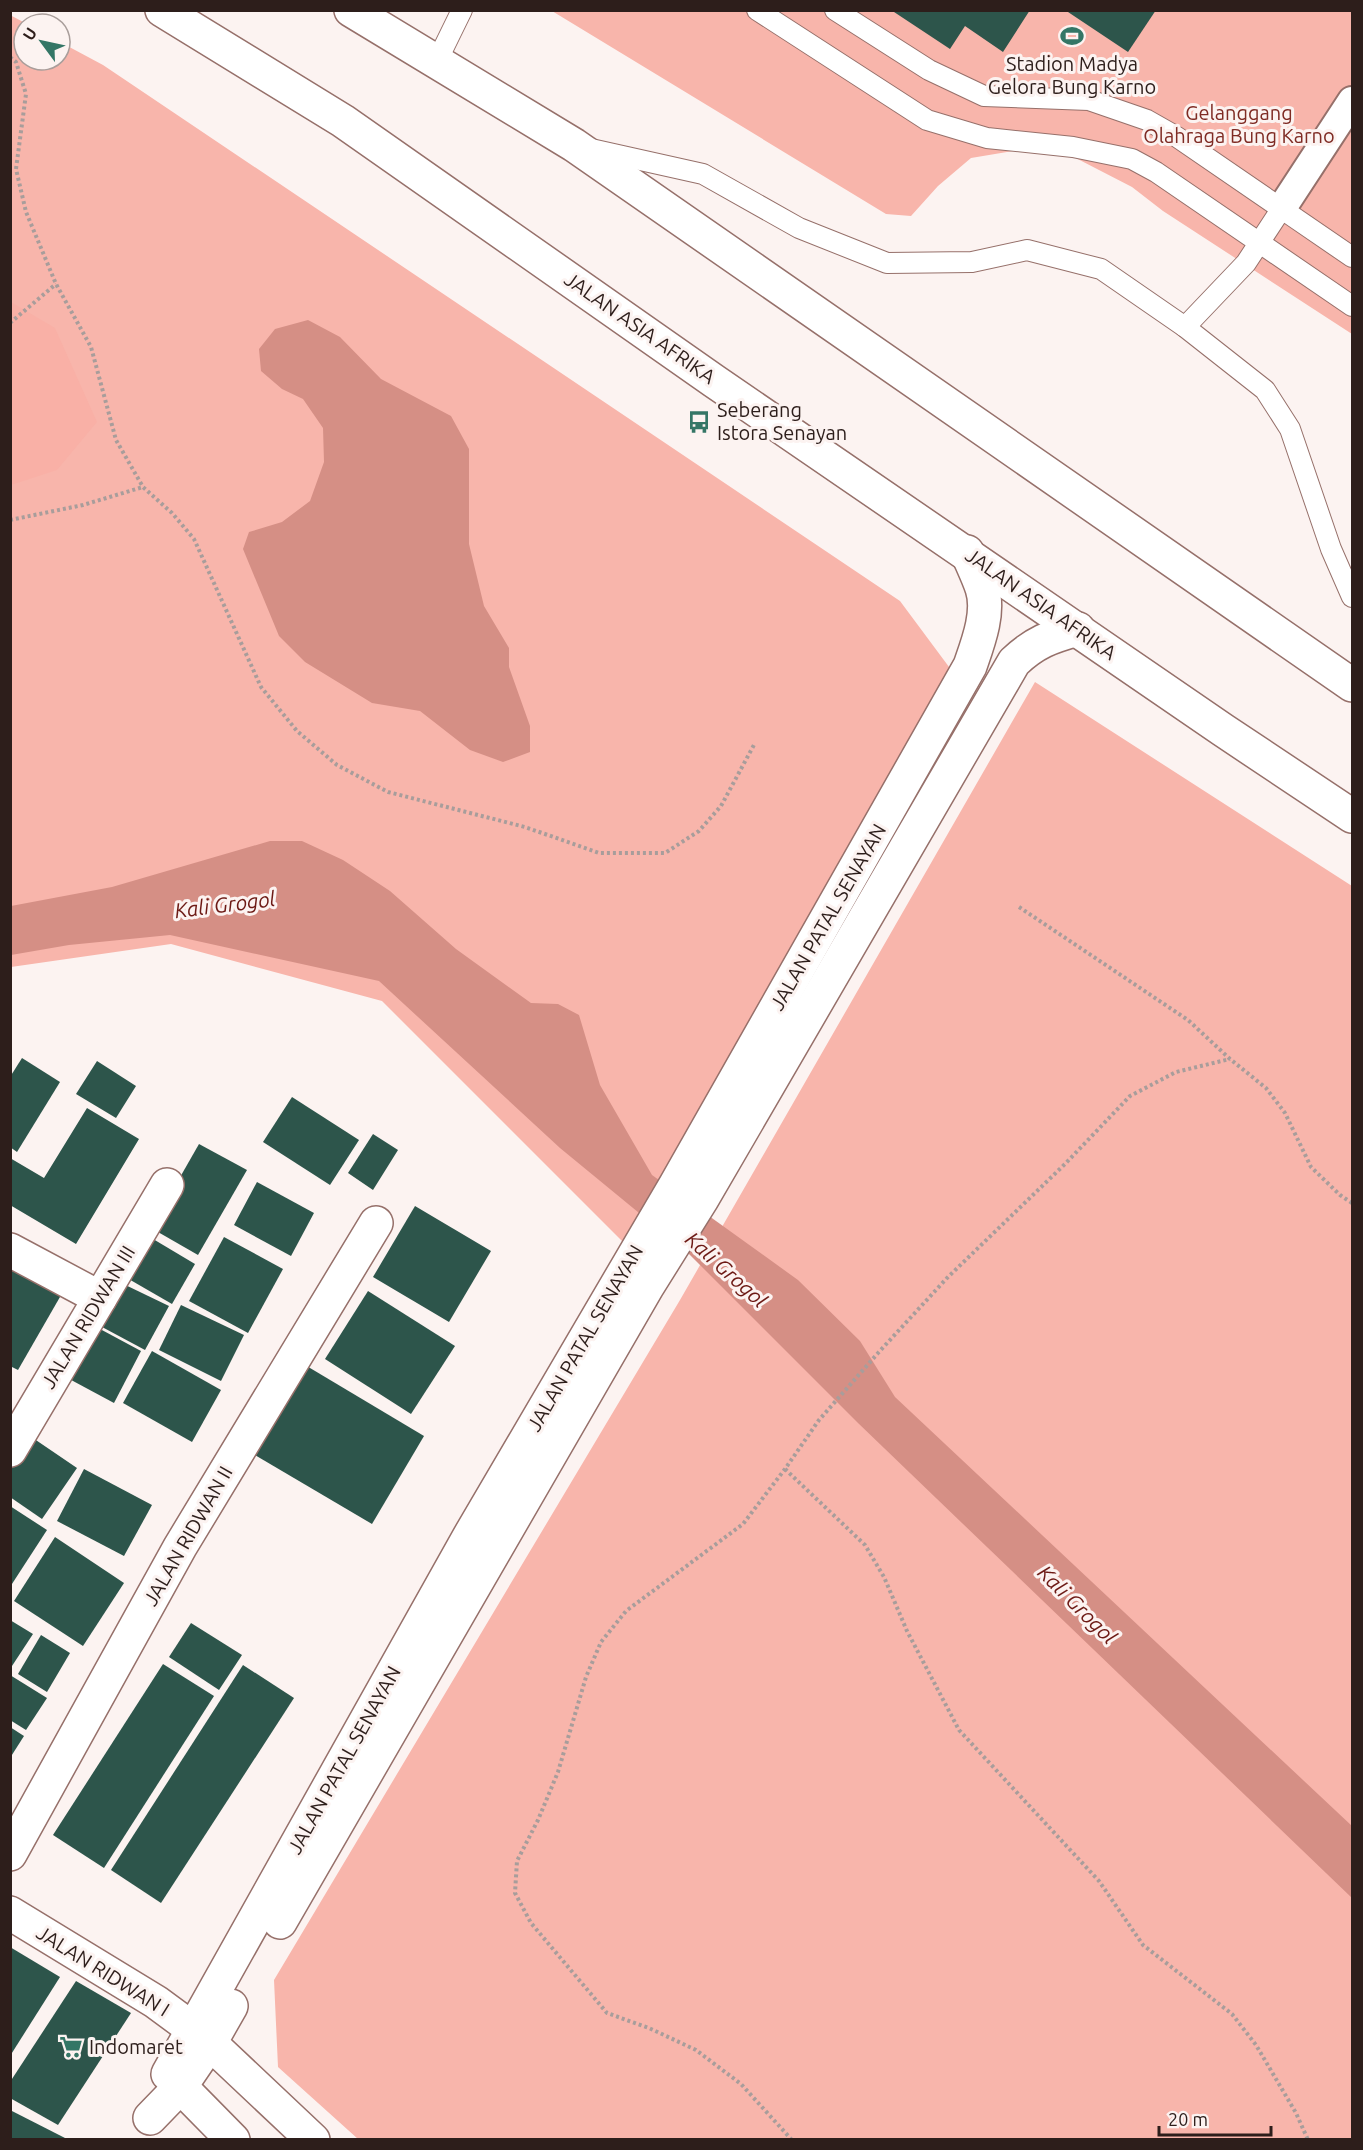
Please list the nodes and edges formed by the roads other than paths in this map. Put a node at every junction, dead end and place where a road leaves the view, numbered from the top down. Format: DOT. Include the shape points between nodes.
graph roads {
  1 [pos="162,10"];
  2 [pos="351,10"];
  3 [pos="462,10"];
  4 [pos="757,10"];
  5 [pos="835,10"];
  6 [pos="437,61"];
  7 [pos="1353,101"];
  8 [pos="574,145"];
  9 [pos="1282,208"];
  10 [pos="1260,242"];
  11 [pos="1353,257"];
  12 [pos="1353,306"];
  13 [pos="1185,327"];
  14 [pos="967,552"];
  15 [pos="1353,597"];
  16 [pos="1078,629"];
  17 [pos="1353,685"];
  18 [pos="1353,816"];
  19 [pos="167,1185"];
  20 [pos="689,1191"];
  21 [pos="376,1223"];
  22 [pos="10,1250"];
  23 [pos="100,1298"];
  24 [pos="10,1450"];
  25 [pos="10,1854"];
  26 [pos="10,1913"];
  27 [pos="202,2037"];
  28 [pos="174,2080"];
  29 [pos="145,2128"];
  30 [pos="233,2139"];
  31 [pos="313,2139"];
  1 -- 14 [label="main road, JALAN ASIA AFRIKA" via="343,121 714,381"];
  2 -- 6 [label="main road"];
  3 -- 6 [label="lane"];
  4 -- 10 [label="lane" via="927,120 987,138 1073,147 1132,159"];
  5 -- 9 [label="lane" via="929,70 984,96 1089,100 1147,120"];
  6 -- 8 [label="main road"];
  7 -- 9 [label="street"];
  8 -- 13 [label="lane" via="703,174 799,228 887,263 972,262 1027,250 1101,269"];
  8 -- 17 [label="main road"];
  9 -- 10 [label="lane"];
  9 -- 11 [label="lane"];
  10 -- 12 [label="lane"];
  10 -- 13 [label="lane" via="1246,263"];
  13 -- 15 [label="lane" via="1265,390 1290,429 1331,549"];
  14 -- 16 [label="main road, JALAN ASIA AFRIKA"];
  14 -- 20 [label="main road, JALAN PATAL SENAYAN" via="983,590 980,638 970,666"];
  16 -- 18 [label="main road, JALAN ASIA AFRIKA"];
  16 -- 20 [label="main road, JALAN PATAL SENAYAN" via="1030,646 1014,662"];
  19 -- 23 [label="main road, JALAN RIDWAN III"];
  20 -- 27 [label="main road, JALAN PATAL SENAYAN"];
  21 -- 25 [label="main road, JALAN RIDWAN II" via="180,1547"];
  22 -- 23 [label="main road"];
  23 -- 24 [label="main road, JALAN RIDWAN III"];
  26 -- 27 [label="main road, JALAN RIDWAN I" via="156,2002"];
  27 -- 28 [label="main road, JALAN PATAL SENAYAN"];
  27 -- 31 [label="main road, JALAN RIDWAN I"];
  28 -- 29 [label="main road, JALAN PATAL SENAYAN"];
  28 -- 30 [label="main road"];
}
